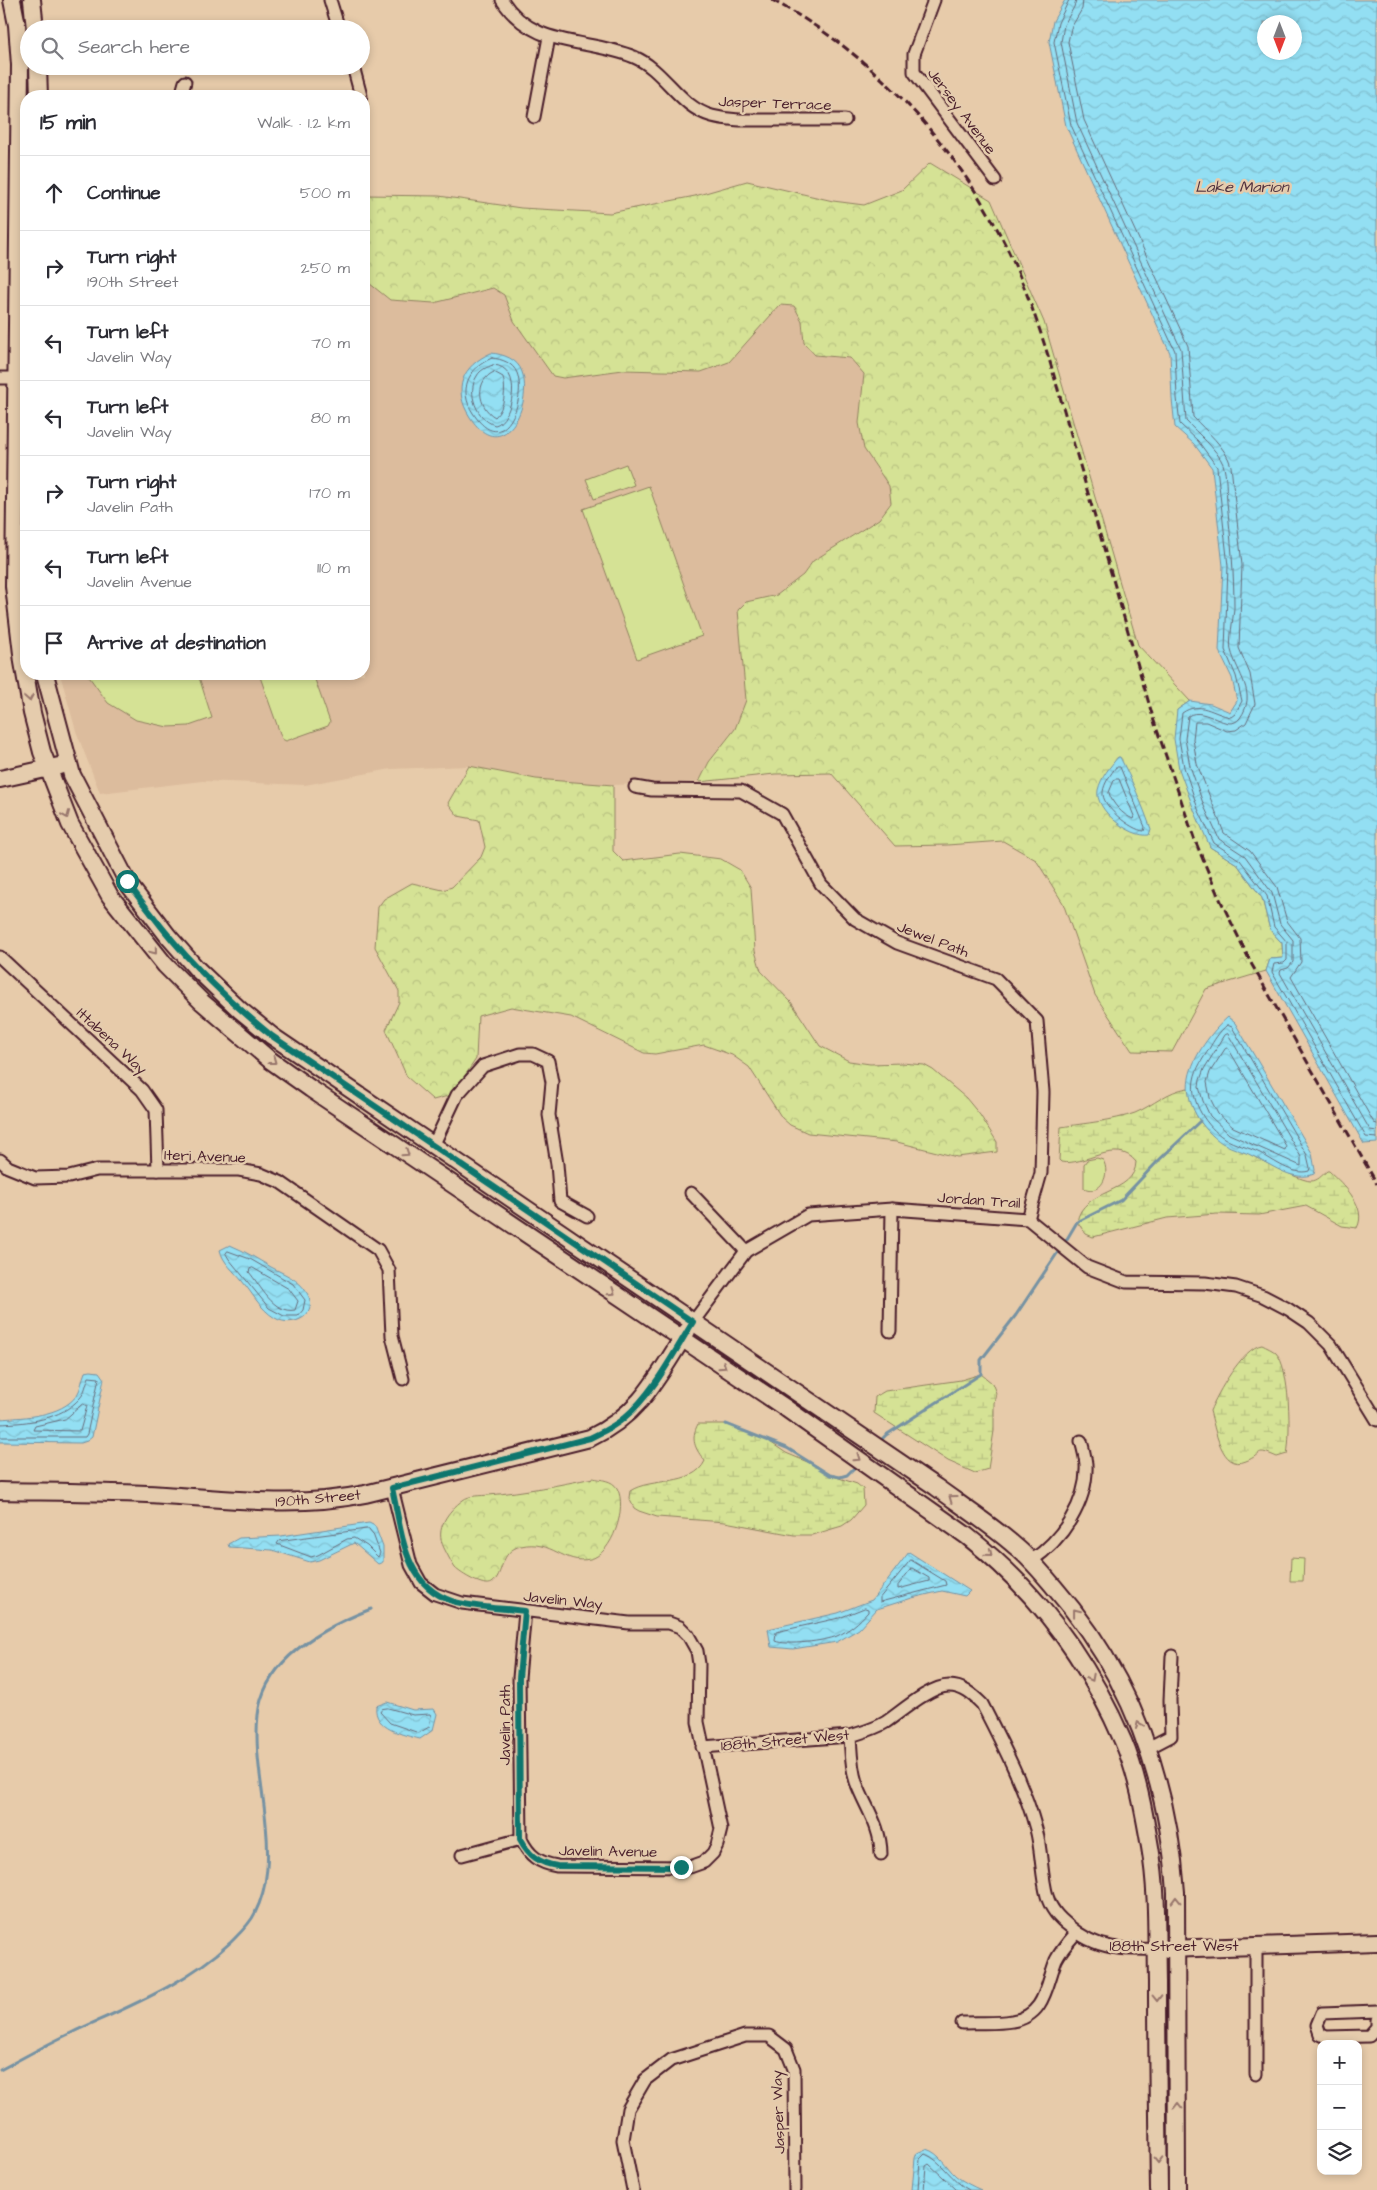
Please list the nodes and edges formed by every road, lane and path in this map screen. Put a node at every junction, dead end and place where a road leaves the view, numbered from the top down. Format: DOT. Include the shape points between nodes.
graph roads {
  1 [pos="12,0"];
  2 [pos="32,0"];
  3 [pos="330,0"];
  4 [pos="502,0"];
  5 [pos="934,0"];
  6 [pos="34,20"];
  7 [pos="336,20"];
  8 [pos="549,37"];
  9 [pos="38,75"];
  10 [pos="355,75"];
  11 [pos="185,82"];
  12 [pos="39,90"];
  13 [pos="183,90"];
  14 [pos="359,90"];
  15 [pos="534,117"];
  16 [pos="845,120"];
  17 [pos="994,180"];
  18 [pos="8,378"];
  19 [pos="20,637"];
  20 [pos="26,680"];
  21 [pos="47,680"];
  22 [pos="68,763"];
  23 [pos="49,770"];
  24 [pos="0,780"];
  25 [pos="635,787"];
  26 [pos="0,957"];
  27 [pos="434,1146"];
  28 [pos="0,1160"];
  29 [pos="158,1170"];
  30 [pos="691,1193"];
  31 [pos="892,1209"];
  32 [pos="588,1216"];
  33 [pos="1028,1219"];
  34 [pos="746,1251"];
  35 [pos="693,1322"];
  36 [pos="890,1331"];
  37 [pos="682,1339"];
  38 [pos="403,1379"];
  39 [pos="1377,1420"];
  40 [pos="1081,1441"];
  41 [pos="392,1488"];
  42 [pos="0,1491"];
  43 [pos="0,1500"];
  44 [pos="1031,1561"];
  45 [pos="525,1611"];
  46 [pos="1172,1656"];
  47 [pos="850,1736"];
  48 [pos="702,1747"];
  49 [pos="1148,1748"];
  50 [pos="520,1839"];
  51 [pos="881,1854"];
  52 [pos="462,1855"];
  53 [pos="1076,1933"];
  54 [pos="1377,1942"];
  55 [pos="1256,1946"];
  56 [pos="1166,1949"];
  57 [pos="1377,2011"];
  58 [pos="1377,2020"];
  59 [pos="962,2022"];
  60 [pos="1256,2074"];
  61 [pos="633,2190"];
  62 [pos="795,2190"];
  63 [pos="1159,2190"];
  64 [pos="1177,2190"];
  1 -- 18 [label="main road" via="20,65"];
  2 -- 6 [label="main road"];
  3 -- 7 [label="street"];
  4 -- 8 [label="street, Jasper Terrace" via="511,14"];
  5 -- 17 [label="street, Jersey Avenue" via="914,54 914,72"];
  8 -- 15 [label="street"];
  8 -- 16 [label="street, Jasper Terrace" via="613,49 637,58 660,74 689,105 710,116 729,120"];
  9 -- 12 [label="main road"];
  10 -- 14 [label="street"];
  11 -- 13 [label="street"];
  18 -- 19 [label="main road, one-way" via="14,586"];
  20 -- 23 [label="main road, one-way"];
  21 -- 22 [label="main road"];
  22 -- 23 [label="main road"];
  22 -- 27 [label="main road" via="129,884 196,968 272,1036"];
  23 -- 24 [label="main road"];
  23 -- 37 [label="main road, one-way" via="70,824 110,896 166,965 222,1020 311,1089"];
  25 -- 33 [label="street, Jewel Path" via="741,791 782,814 821,884 855,919 897,944 996,979 1037,1021 1043,1092 1041,1174"];
  26 -- 29 [label="street, Ittabena Way" via="142,1090 156,1110"];
  27 -- 32 [label="street" via="457,1095 483,1066 520,1054 533,1054 548,1061 552,1082 549,1115 560,1201"];
  27 -- 35 [label="main road"];
  28 -- 29 [label="street, Iteri Avenue" via="8,1167 35,1178 69,1177 97,1170"];
  29 -- 38 [label="street, Iteri Avenue" via="239,1170 261,1174 280,1182 370,1243 378,1250 389,1270 392,1336"];
  30 -- 34 [label="street"];
  31 -- 33 [label="street, Jordan Trail"];
  31 -- 34 [label="street, Jordan Trail" via="808,1215"];
  31 -- 36 [label="street"];
  33 -- 39 [label="street, Jordan Trail" via="1087,1267 1126,1282 1205,1283 1236,1287 1288,1309 1310,1324 1331,1345"];
  34 -- 35 [label="street, Jordan Trail"];
  35 -- 37 [label="main road, 190th Street"];
  44 -- 35 [label="main road, one-way" via="1016,1546 936,1487"];
  37 -- 41 [label="main road, 190th Street" via="640,1402 607,1430 590,1438"];
  37 -- 56 [label="main road, one-way" via="968,1536 1038,1601 1086,1667 1124,1742 1150,1847 1156,1904"];
  40 -- 44 [label="street" via="1086,1463 1078,1507 1062,1534"];
  41 -- 42 [label="main road, 190th Street" via="332,1500 274,1502"];
  41 -- 45 [label="street, Javelin Way" via="407,1556 422,1583 435,1594 452,1601"];
  42 -- 43 [label="street"];
  49 -- 44 [label="main road, one-way" via="1123,1687 1103,1653 1077,1613"];
  45 -- 48 [label="street, Javelin Way" via="630,1623 669,1624 680,1628 697,1651 698,1722"];
  45 -- 50 [label="street, Javelin Path" via="519,1678"];
  46 -- 49 [label="street" via="1172,1736"];
  47 -- 48 [label="street, 188th Street West"];
  47 -- 51 [label="street" via="855,1780 878,1829"];
  47 -- 53 [label="street, 188th Street West" via="869,1731 937,1688 949,1686 972,1694 982,1704 1020,1782 1037,1831 1048,1897 1059,1918"];
  48 -- 50 [label="street, Javelin Avenue" via="720,1829 718,1845 698,1865 557,1866 533,1858"];
  56 -- 49 [label="main road, one-way" via="1173,1860 1158,1776"];
  50 -- 52 [label="street"];
  53 -- 56 [label="street, 188th Street West" via="1105,1947"];
  53 -- 59 [label="street" via="1057,1959 1046,1995 1034,2012 1013,2021"];
  54 -- 55 [label="main road, 188th Street West"];
  55 -- 56 [label="main road, 188th Street West"];
  55 -- 60 [label="street"];
  56 -- 63 [label="main road, one-way"];
  64 -- 56 [label="main road, one-way"];
  57 -- 58 [label="street" via="1322,2013 1317,2025 1320,2034 1326,2037 1369,2036 1377,2027"];
  61 -- 62 [label="street, Jasper Way" via="623,2140 628,2109 645,2080 671,2060 745,2036 768,2036 786,2049 794,2069"];
}
